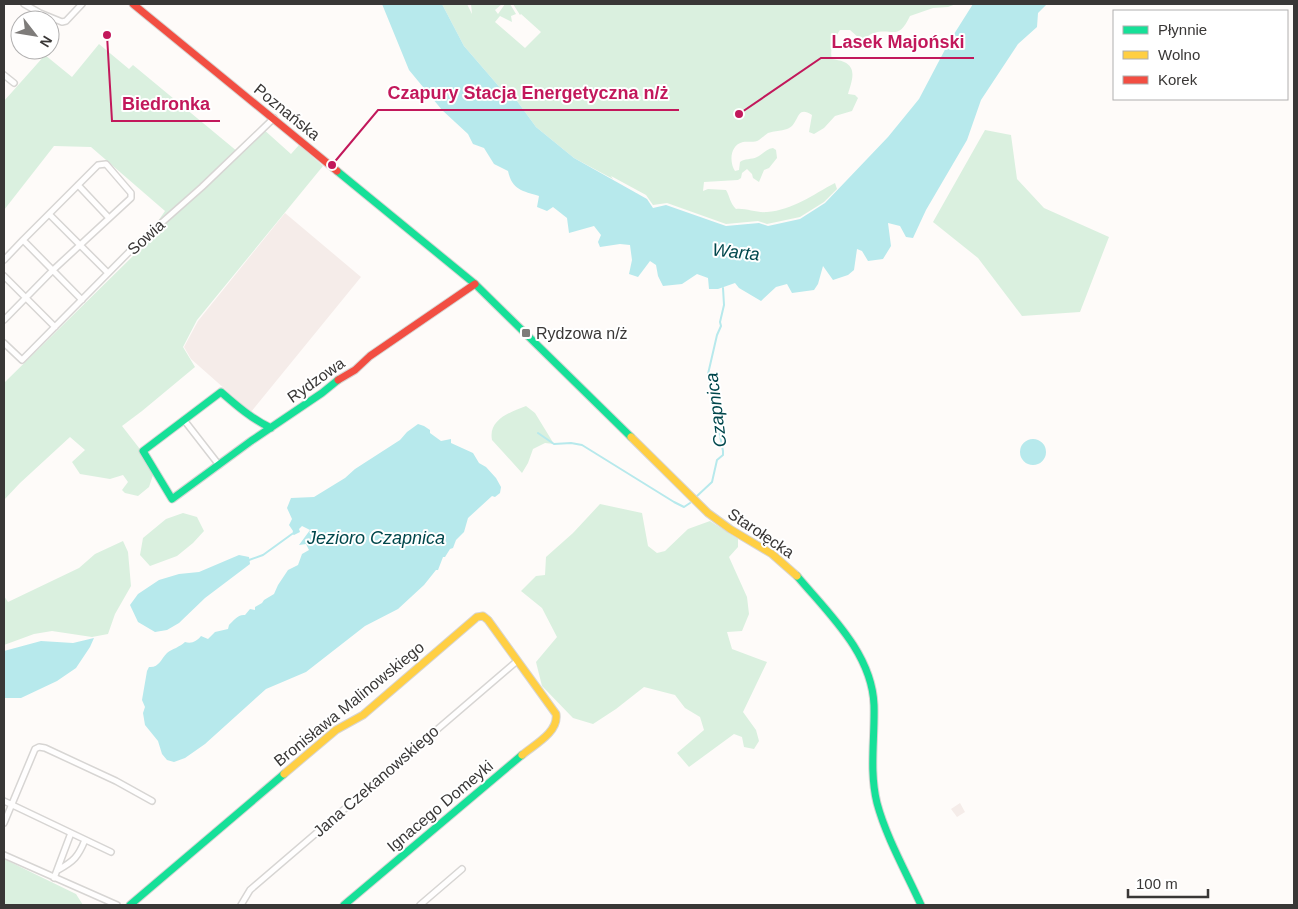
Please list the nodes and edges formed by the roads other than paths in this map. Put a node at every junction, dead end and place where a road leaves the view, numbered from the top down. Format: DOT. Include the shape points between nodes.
graph roads {
  1 [pos="24,4"];
  2 [pos="82,4"];
  3 [pos="133,4"];
  4 [pos="4,75"];
  5 [pos="14,83"];
  6 [pos="274,118"];
  7 [pos="78,185"];
  8 [pos="49,214"];
  9 [pos="109,218"];
  10 [pos="23,240"];
  11 [pos="80,245"];
  12 [pos="4,260"];
  13 [pos="53,270"];
  14 [pos="108,273"];
  15 [pos="4,276"];
  16 [pos="473,282"];
  17 [pos="26,297"];
  18 [pos="82,300"];
  19 [pos="4,320"];
  20 [pos="55,327"];
  21 [pos="4,343"];
  22 [pos="184,420"];
  23 [pos="267,427"];
  24 [pos="217,462"];
  25 [pos="517,661"];
  26 [pos="554,728"];
  27 [pos="4,801"];
  28 [pos="152,801"];
  29 [pos="12,805"];
  30 [pos="4,822"];
  31 [pos="71,833"];
  32 [pos="85,840"];
  33 [pos="110,852"];
  34 [pos="4,855"];
  35 [pos="462,869"];
  36 [pos="57,870"];
  37 [pos="54,878"];
  38 [pos="117,905"];
  39 [pos="130,905"];
  40 [pos="241,905"];
  41 [pos="344,905"];
  42 [pos="420,905"];
  43 [pos="921,905"];
  1 -- 2 [label="street" via="62,22"];
  3 -- 6 [label="street, Poznańska"];
  4 -- 5 [label="street"];
  6 -- 14 [label="street, Sowia"];
  6 -- 16 [label="street, Poznańska"];
  7 -- 8 [label="street"];
  7 -- 9 [label="street"];
  7 -- 9 [label="street" via="98,165 106,164 131,193 131,198"];
  8 -- 10 [label="street"];
  8 -- 11 [label="street"];
  9 -- 11 [label="street"];
  10 -- 12 [label="street"];
  10 -- 13 [label="street"];
  11 -- 13 [label="street"];
  11 -- 14 [label="street"];
  13 -- 17 [label="street"];
  13 -- 18 [label="street"];
  14 -- 18 [label="street, Sowia"];
  15 -- 17 [label="street"];
  16 -- 23 [label="street, Rydzowa" via="355,370"];
  16 -- 43 [label="street, Starołęcka" via="708,513 794,572 851,641 867,672 873,696 873,772 879,811"];
  17 -- 19 [label="street"];
  17 -- 20 [label="street"];
  18 -- 20 [label="street, Sowia"];
  20 -- 21 [label="street, Sowia" via="22,360"];
  22 -- 23 [label="street" via="221,392"];
  22 -- 24 [label="street"];
  22 -- 24 [label="street, Rydzowa" via="143,451 172,498"];
  23 -- 24 [label="street, Rydzowa"];
  25 -- 26 [label="street, Bronisława Malinowskiego" via="556,714"];
  25 -- 39 [label="street, Bronisława Malinowskiego" via="488,620 483,616 477,617 363,715 336,730"];
  25 -- 40 [label="street, Jana Czekanowskiego" via="250,890"];
  26 -- 41 [label="street, Ignacego Domeyki"];
  27 -- 29 [label="street"];
  28 -- 29 [label="street" via="39,747 35,749"];
  29 -- 30 [label="street"];
  29 -- 31 [label="street"];
  31 -- 32 [label="street"];
  31 -- 36 [label="street"];
  32 -- 33 [label="street"];
  32 -- 36 [label="street" via="73,861"];
  34 -- 37 [label="street"];
  35 -- 42 [label="street"];
  36 -- 37 [label="street"];
  37 -- 38 [label="street"];
}
